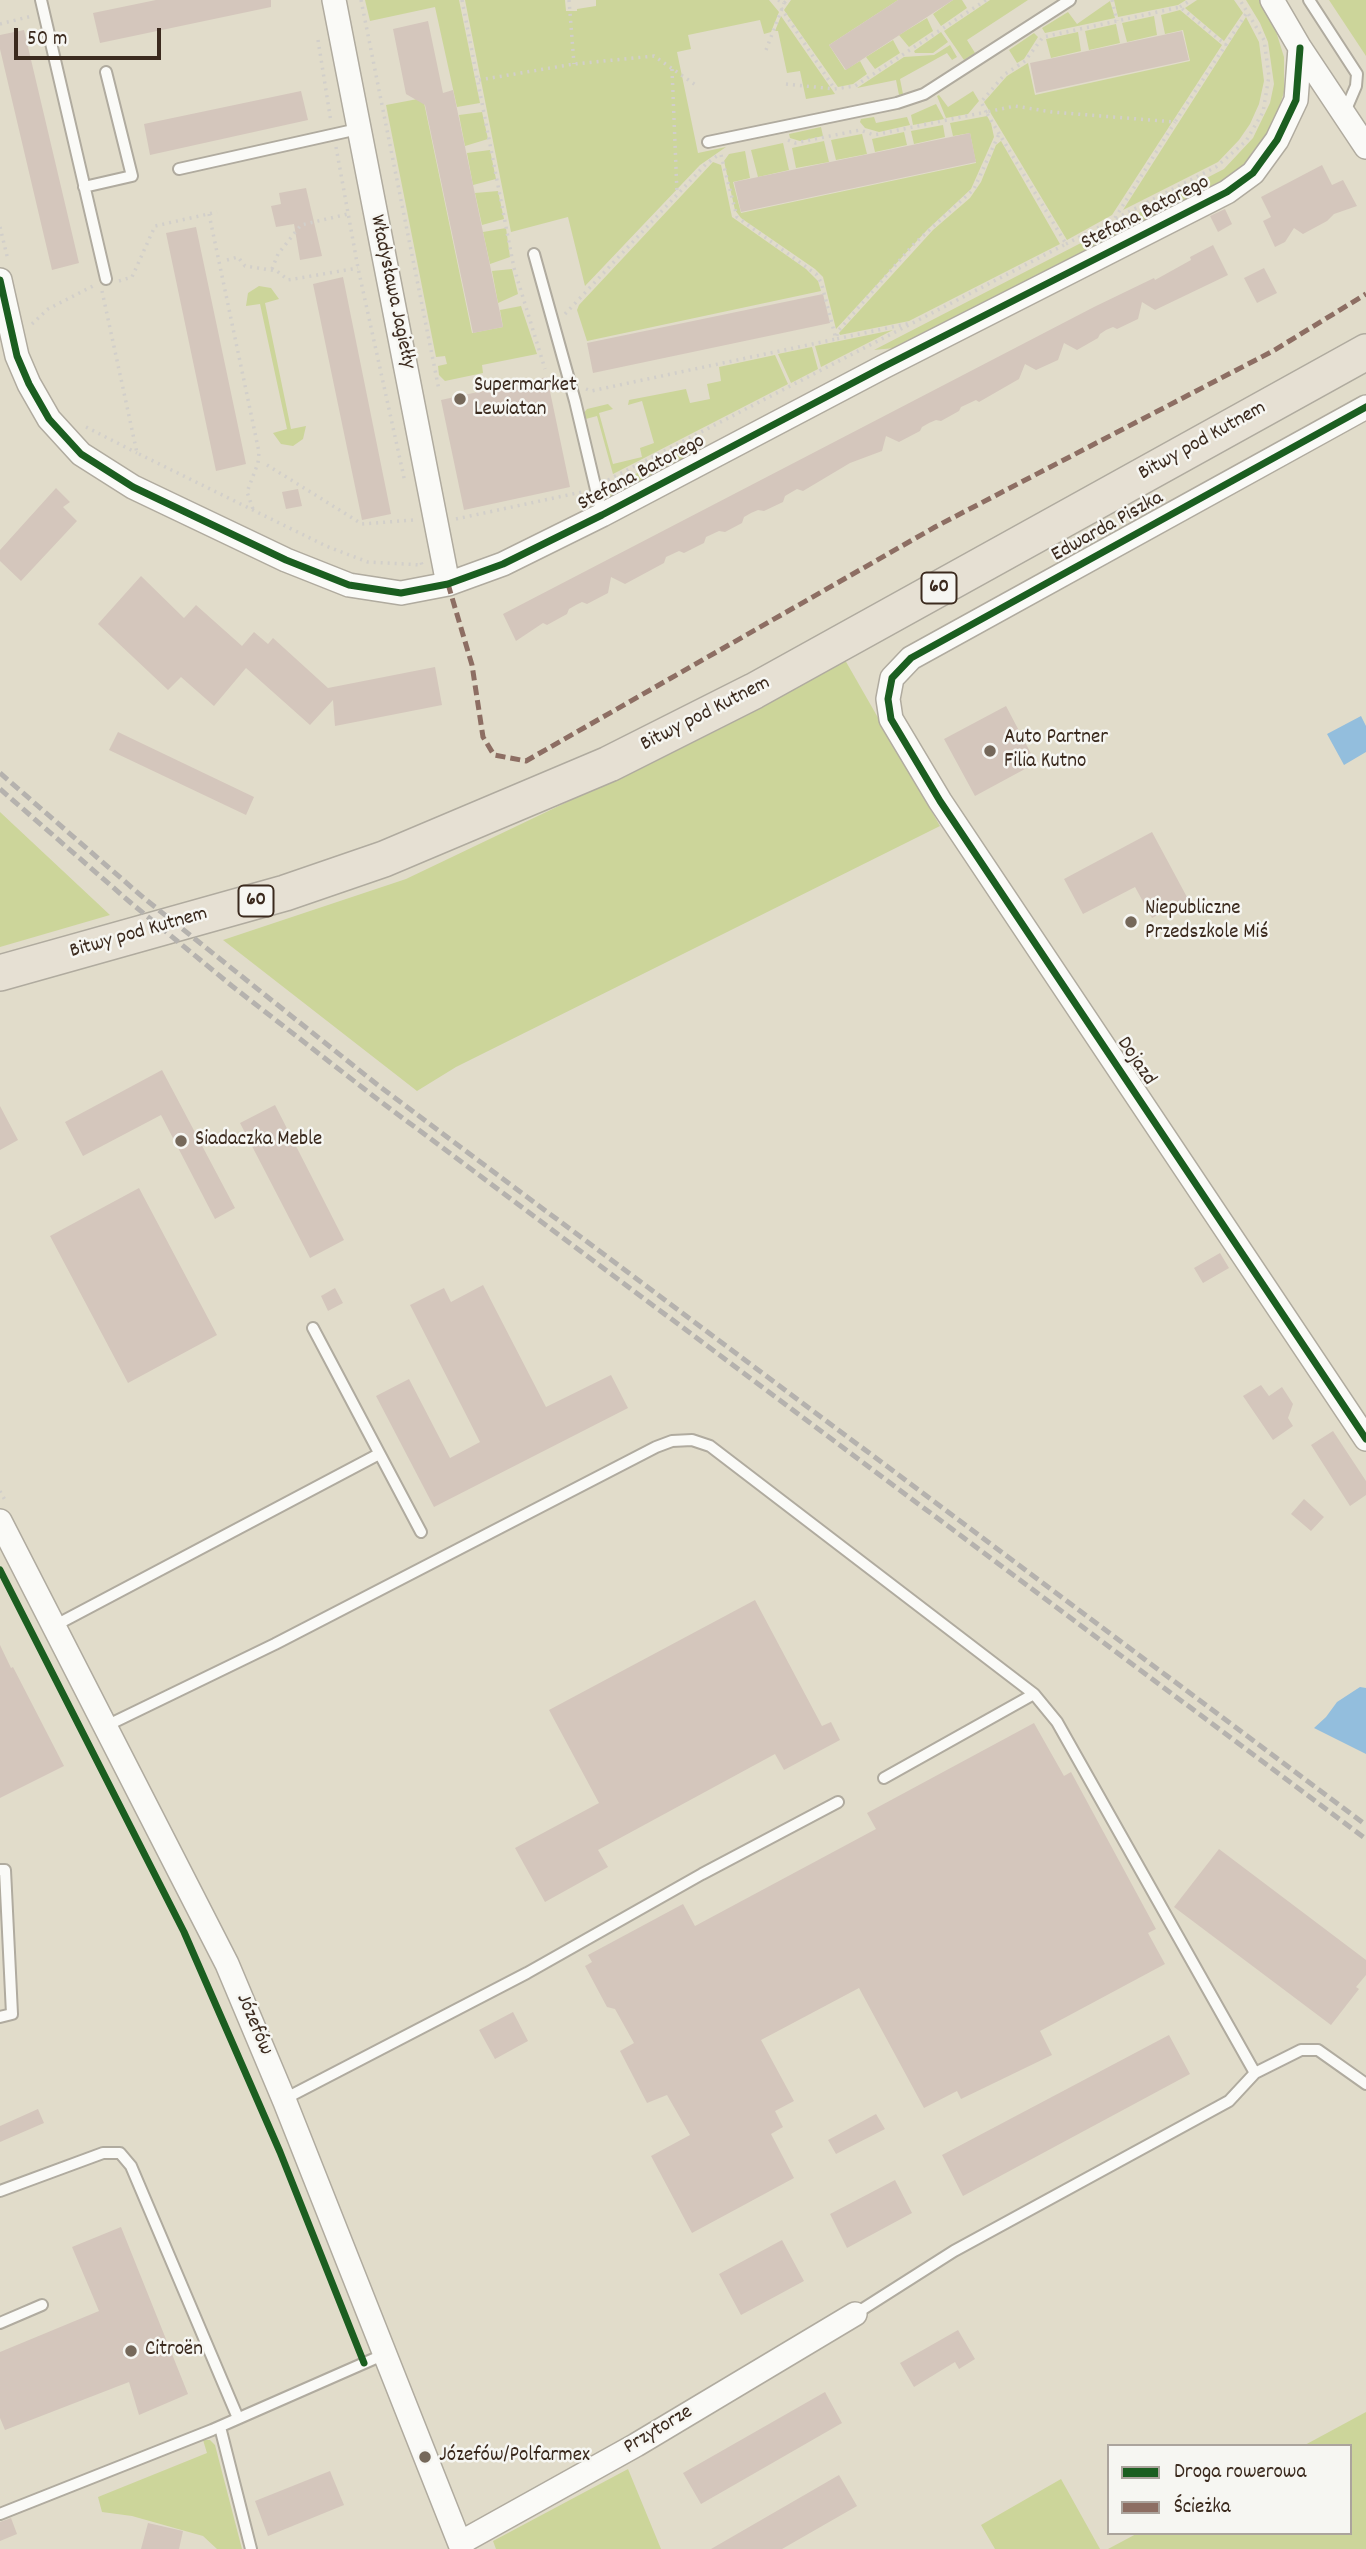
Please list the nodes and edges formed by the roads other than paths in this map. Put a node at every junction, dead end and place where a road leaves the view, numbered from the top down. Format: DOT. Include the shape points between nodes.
graph roads {
  1 [pos="41,0"];
  2 [pos="334,0"];
  3 [pos="1070,0"];
  4 [pos="1272,0"];
  5 [pos="1309,0"];
  6 [pos="1300,48"];
  7 [pos="106,72"];
  8 [pos="1344,114"];
  9 [pos="358,129"];
  10 [pos="708,142"];
  11 [pos="1366,147"];
  12 [pos="179,169"];
  13 [pos="84,187"];
  14 [pos="534,254"];
  15 [pos="5,273"];
  16 [pos="103,283"];
  17 [pos="1366,352"];
  18 [pos="1366,407"];
  19 [pos="602,515"];
  20 [pos="448,584"];
  21 [pos="888,698"];
  22 [pos="0,973"];
  23 [pos="313,1328"];
  24 [pos="1366,1439"];
  25 [pos="379,1454"];
  26 [pos="4,1528"];
  27 [pos="421,1532"];
  28 [pos="54,1626"];
  29 [pos="1034,1694"];
  30 [pos="106,1726"];
  31 [pos="884,1778"];
  32 [pos="838,1802"];
  33 [pos="0,1870"];
  34 [pos="0,2017"];
  35 [pos="1255,2073"];
  36 [pos="1366,2084"];
  37 [pos="285,2102"];
  38 [pos="0,2191"];
  39 [pos="42,2305"];
  40 [pos="855,2314"];
  41 [pos="0,2323"];
  42 [pos="385,2354"];
  43 [pos="238,2418"];
  44 [pos="220,2427"];
  45 [pos="0,2514"];
  46 [pos="461,2546"];
  47 [pos="251,2549"];
  1 -- 13 [label="lane"];
  2 -- 9 [label="street, Władysława Jagiełły"];
  3 -- 10 [label="lane" via="924,94"];
  4 -- 6 [label="street"];
  5 -- 8 [label="lane" via="1357,74"];
  6 -- 8 [label="street"];
  6 -- 19 [label="street, Stefana Batorego" via="1296,100 1277,140 1253,173 1227,192"];
  7 -- 13 [label="lane" via="132,176"];
  8 -- 11 [label="street"];
  9 -- 12 [label="lane"];
  9 -- 20 [label="street, Władysława Jagiełły"];
  13 -- 16 [label="lane"];
  14 -- 19 [label="lane"];
  15 -- 20 [label="street, Stefana Batorego" via="17,356 49,419 81,454 133,487 349,585 401,593"];
  17 -- 22 [label="main road, Bitwy pod Kutnem / 60" via="754,691 609,764 384,859"];
  18 -- 21 [label="street, Edwarda Piszka" via="911,658 892,678"];
  19 -- 20 [label="street, Stefana Batorego" via="503,564"];
  21 -- 24 [label="street, Dojazd" via="891,719 940,801"];
  23 -- 25 [label="lane"];
  25 -- 27 [label="lane"];
  25 -- 28 [label="lane"];
  26 -- 28 [label="street, Józefów"];
  28 -- 30 [label="street, Józefów"];
  29 -- 30 [label="lane" via="710,1446 692,1440 656,1447"];
  29 -- 31 [label="lane"];
  29 -- 35 [label="lane" via="1057,1721"];
  30 -- 37 [label="street, Józefów" via="227,1964"];
  32 -- 37 [label="lane"];
  33 -- 34 [label="lane" via="5,1870 12,2014"];
  35 -- 36 [label="lane" via="1301,2050 1318,2050"];
  35 -- 40 [label="lane" via="1229,2101 954,2251"];
  37 -- 42 [label="street, Józefów"];
  38 -- 43 [label="lane" via="103,2153 120,2153 131,2166"];
  39 -- 41 [label="lane"];
  40 -- 46 [label="street, Przytorze"];
  42 -- 43 [label="lane"];
  42 -- 46 [label="street, Józefów"];
  43 -- 44 [label="lane"];
  44 -- 45 [label="lane"];
  44 -- 47 [label="lane"];
}
